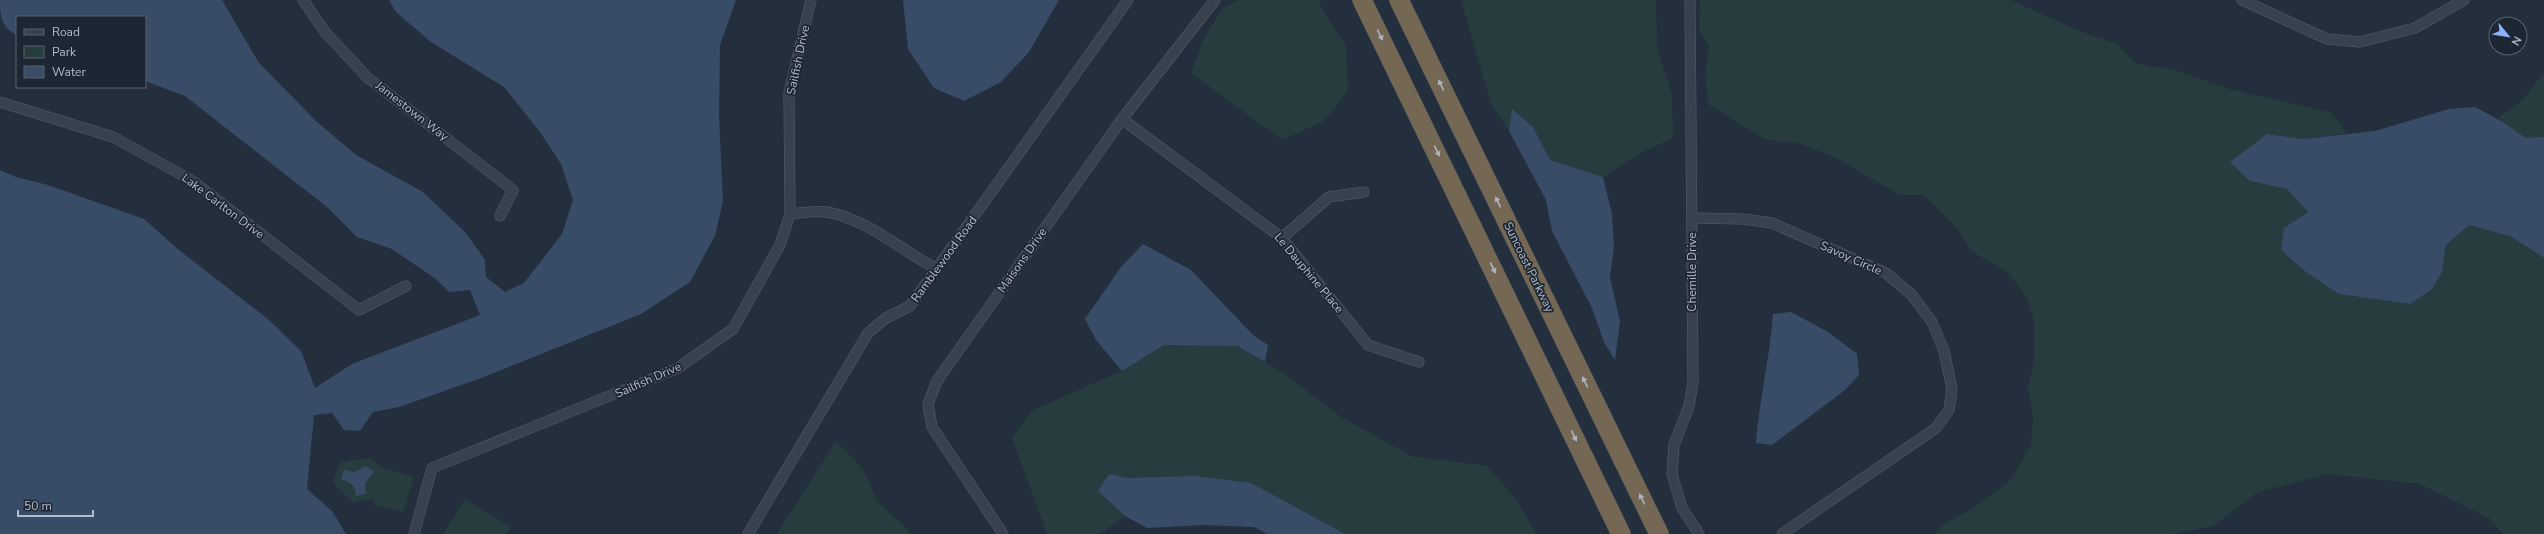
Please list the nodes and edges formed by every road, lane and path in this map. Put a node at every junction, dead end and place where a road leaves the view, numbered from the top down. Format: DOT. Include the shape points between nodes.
graph roads {
  1 [pos="303,0"];
  2 [pos="811,0"];
  3 [pos="1128,0"];
  4 [pos="1215,0"];
  5 [pos="1362,0"];
  6 [pos="1399,0"];
  7 [pos="1690,0"];
  8 [pos="2242,0"];
  9 [pos="2464,0"];
  10 [pos="0,102"];
  11 [pos="1122,119"];
  12 [pos="1364,192"];
  13 [pos="790,214"];
  14 [pos="500,216"];
  15 [pos="1692,218"];
  16 [pos="1282,238"];
  17 [pos="938,269"];
  18 [pos="406,286"];
  19 [pos="1419,362"];
  20 [pos="414,534"];
  21 [pos="748,534"];
  22 [pos="1003,534"];
  23 [pos="1621,534"];
  24 [pos="1659,534"];
  25 [pos="1699,534"];
  26 [pos="1782,534"];
  1 -- 14 [label="street, Jamestown Way" via="325,32 368,78 513,190"];
  2 -- 13 [label="street, Sailfish Drive" via="789,93"];
  3 -- 17 [label="street, Ramblewood Road"];
  4 -- 11 [label="street, Maisons Drive"];
  5 -- 23 [label="highway, one-way"];
  24 -- 6 [label="highway, Suncoast Parkway, one-way"];
  7 -- 15 [label="street, Chemille Drive"];
  8 -- 9 [label="street" via="2327,39 2360,42 2415,28"];
  10 -- 18 [label="street, Lake Carlton Drive" via="114,137 193,181 359,310"];
  11 -- 16 [label="street, Le Dauphine Place"];
  11 -- 22 [label="street, Maisons Drive" via="937,381 928,404 932,427"];
  12 -- 16 [label="street" via="1330,197"];
  13 -- 17 [label="street" via="825,212 848,217 869,226 915,258"];
  13 -- 20 [label="street, Sailfish Drive" via="780,245 733,329 678,368 432,468"];
  15 -- 25 [label="street, Chemille Drive" via="1693,383 1689,406 1674,445 1672,474 1682,508"];
  15 -- 26 [label="street, Savoy Circle" via="1743,218 1772,223 1886,273 1912,295 1932,322 1944,351 1952,389 1949,410 1936,428"];
  16 -- 19 [label="street, Le Dauphine Place" via="1368,345"];
  17 -- 21 [label="street, Ramblewood Road" via="910,306 886,318 868,333"];
}
